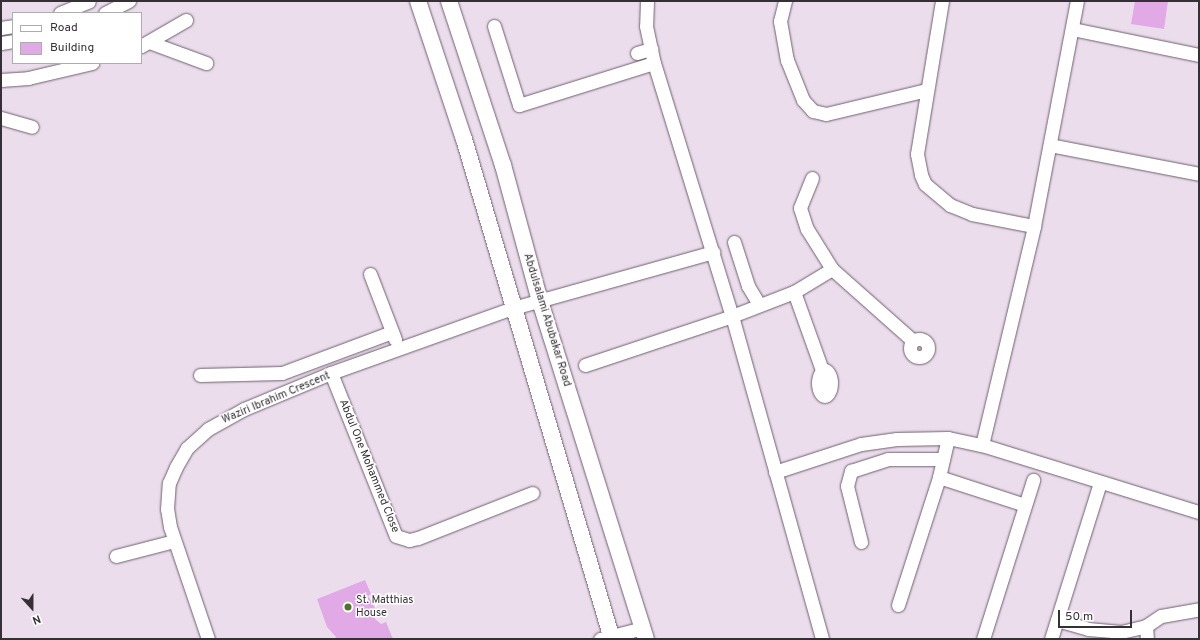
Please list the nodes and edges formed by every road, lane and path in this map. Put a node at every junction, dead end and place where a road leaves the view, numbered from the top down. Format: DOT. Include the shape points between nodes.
graph roads {
  1 [pos="89,1"];
  2 [pos="129,1"];
  3 [pos="418,1"];
  4 [pos="449,1"];
  5 [pos="647,1"];
  6 [pos="785,1"];
  7 [pos="942,1"];
  8 [pos="1077,1"];
  9 [pos="62,12"];
  10 [pos="107,12"];
  11 [pos="186,20"];
  12 [pos="12,26"];
  13 [pos="494,26"];
  14 [pos="1,28"];
  15 [pos="1072,29"];
  16 [pos="12,41"];
  17 [pos="1,43"];
  18 [pos="145,44"];
  19 [pos="651,49"];
  20 [pos="637,54"];
  21 [pos="1199,55"];
  22 [pos="206,63"];
  23 [pos="654,63"];
  24 [pos="88,64"];
  25 [pos="1,80"];
  26 [pos="927,90"];
  27 [pos="1,118"];
  28 [pos="32,127"];
  29 [pos="1050,145"];
  30 [pos="1199,174"];
  31 [pos="812,178"];
  32 [pos="1034,226"];
  33 [pos="734,242"];
  34 [pos="713,252"];
  35 [pos="832,269"];
  36 [pos="370,274"];
  37 [pos="794,292"];
  38 [pos="540,301"];
  39 [pos="759,304"];
  40 [pos="513,308"];
  41 [pos="732,316"];
  42 [pos="392,332"];
  43 [pos="913,341"];
  44 [pos="399,349"];
  45 [pos="585,365"];
  46 [pos="822,370"];
  47 [pos="331,374"];
  48 [pos="200,375"];
  49 [pos="948,438"];
  50 [pos="982,444"];
  51 [pos="943,459"];
  52 [pos="775,472"];
  53 [pos="939,477"];
  54 [pos="1033,480"];
  55 [pos="1100,483"];
  56 [pos="532,493"];
  57 [pos="1025,505"];
  58 [pos="1199,512"];
  59 [pos="174,541"];
  60 [pos="862,542"];
  61 [pos="116,556"];
  62 [pos="898,605"];
  63 [pos="1199,609"];
  64 [pos="1057,620"];
  65 [pos="1146,632"];
  66 [pos="644,634"];
  67 [pos="608,638"];
  68 [pos="208,639"];
  69 [pos="822,639"];
  70 [pos="983,639"];
  71 [pos="1051,639"];
  1 -- 9 [label="street"];
  2 -- 10 [label="street"];
  3 -- 40 [label="main road" via="464,140"];
  4 -- 38 [label="main road, Abdulsalami Abubakar Road" via="503,165"];
  5 -- 19 [label="street" via="646,26"];
  6 -- 26 [label="street" via="780,21 787,60 803,100 813,111 826,114"];
  7 -- 26 [label="street"];
  8 -- 15 [label="street"];
  11 -- 18 [label="street"];
  12 -- 14 [label="street"];
  13 -- 23 [label="street" via="519,105"];
  15 -- 21 [label="street"];
  15 -- 29 [label="street"];
  16 -- 17 [label="street"];
  18 -- 22 [label="street"];
  19 -- 20 [label="street"];
  19 -- 23 [label="street"];
  23 -- 34 [label="street"];
  24 -- 25 [label="street" via="28,78"];
  26 -- 32 [label="street" via="917,154 918,166 925,184 950,205 972,214"];
  27 -- 28 [label="street"];
  29 -- 30 [label="street"];
  29 -- 32 [label="street"];
  31 -- 35 [label="street" via="802,202 801,216"];
  32 -- 50 [label="street"];
  33 -- 39 [label="street" via="748,286"];
  34 -- 38 [label="street, Waziri Ibrahim Crescent"];
  34 -- 41 [label="street"];
  35 -- 37 [label="street"];
  35 -- 43 [label="street"];
  36 -- 42 [label="street"];
  37 -- 39 [label="street"];
  37 -- 46 [label="street"];
  38 -- 40 [label="street, Waziri Ibrahim Crescent"];
  38 -- 66 [label="main road, Abdulsalami Abubakar Road"];
  39 -- 41 [label="street"];
  40 -- 44 [label="street, Waziri Ibrahim Crescent"];
  40 -- 67 [label="main road"];
  41 -- 45 [label="street"];
  41 -- 52 [label="street"];
  42 -- 44 [label="street"];
  42 -- 48 [label="street" via="282,373"];
  44 -- 47 [label="street, Waziri Ibrahim Crescent"];
  47 -- 56 [label="street, Abdul One Mohammed Close" via="396,536 409,540 418,538"];
  47 -- 59 [label="street, Waziri Ibrahim Crescent" via="244,409 218,422 190,444 169,483 167,509"];
  49 -- 50 [label="street"];
  49 -- 51 [label="street"];
  49 -- 52 [label="street" via="861,444"];
  50 -- 55 [label="street"];
  51 -- 53 [label="street"];
  51 -- 60 [label="street" via="888,459 851,471 847,486"];
  52 -- 69 [label="street"];
  53 -- 57 [label="street"];
  53 -- 62 [label="street"];
  54 -- 57 [label="street"];
  55 -- 58 [label="street"];
  55 -- 64 [label="street"];
  57 -- 70 [label="street"];
  59 -- 61 [label="street"];
  59 -- 68 [label="street, Waziri Ibrahim Crescent"];
  63 -- 65 [label="street" via="1161,616"];
  64 -- 65 [label="street" via="1107,632"];
  64 -- 71 [label="street"];
  66 -- 67 [label="street"];
}
